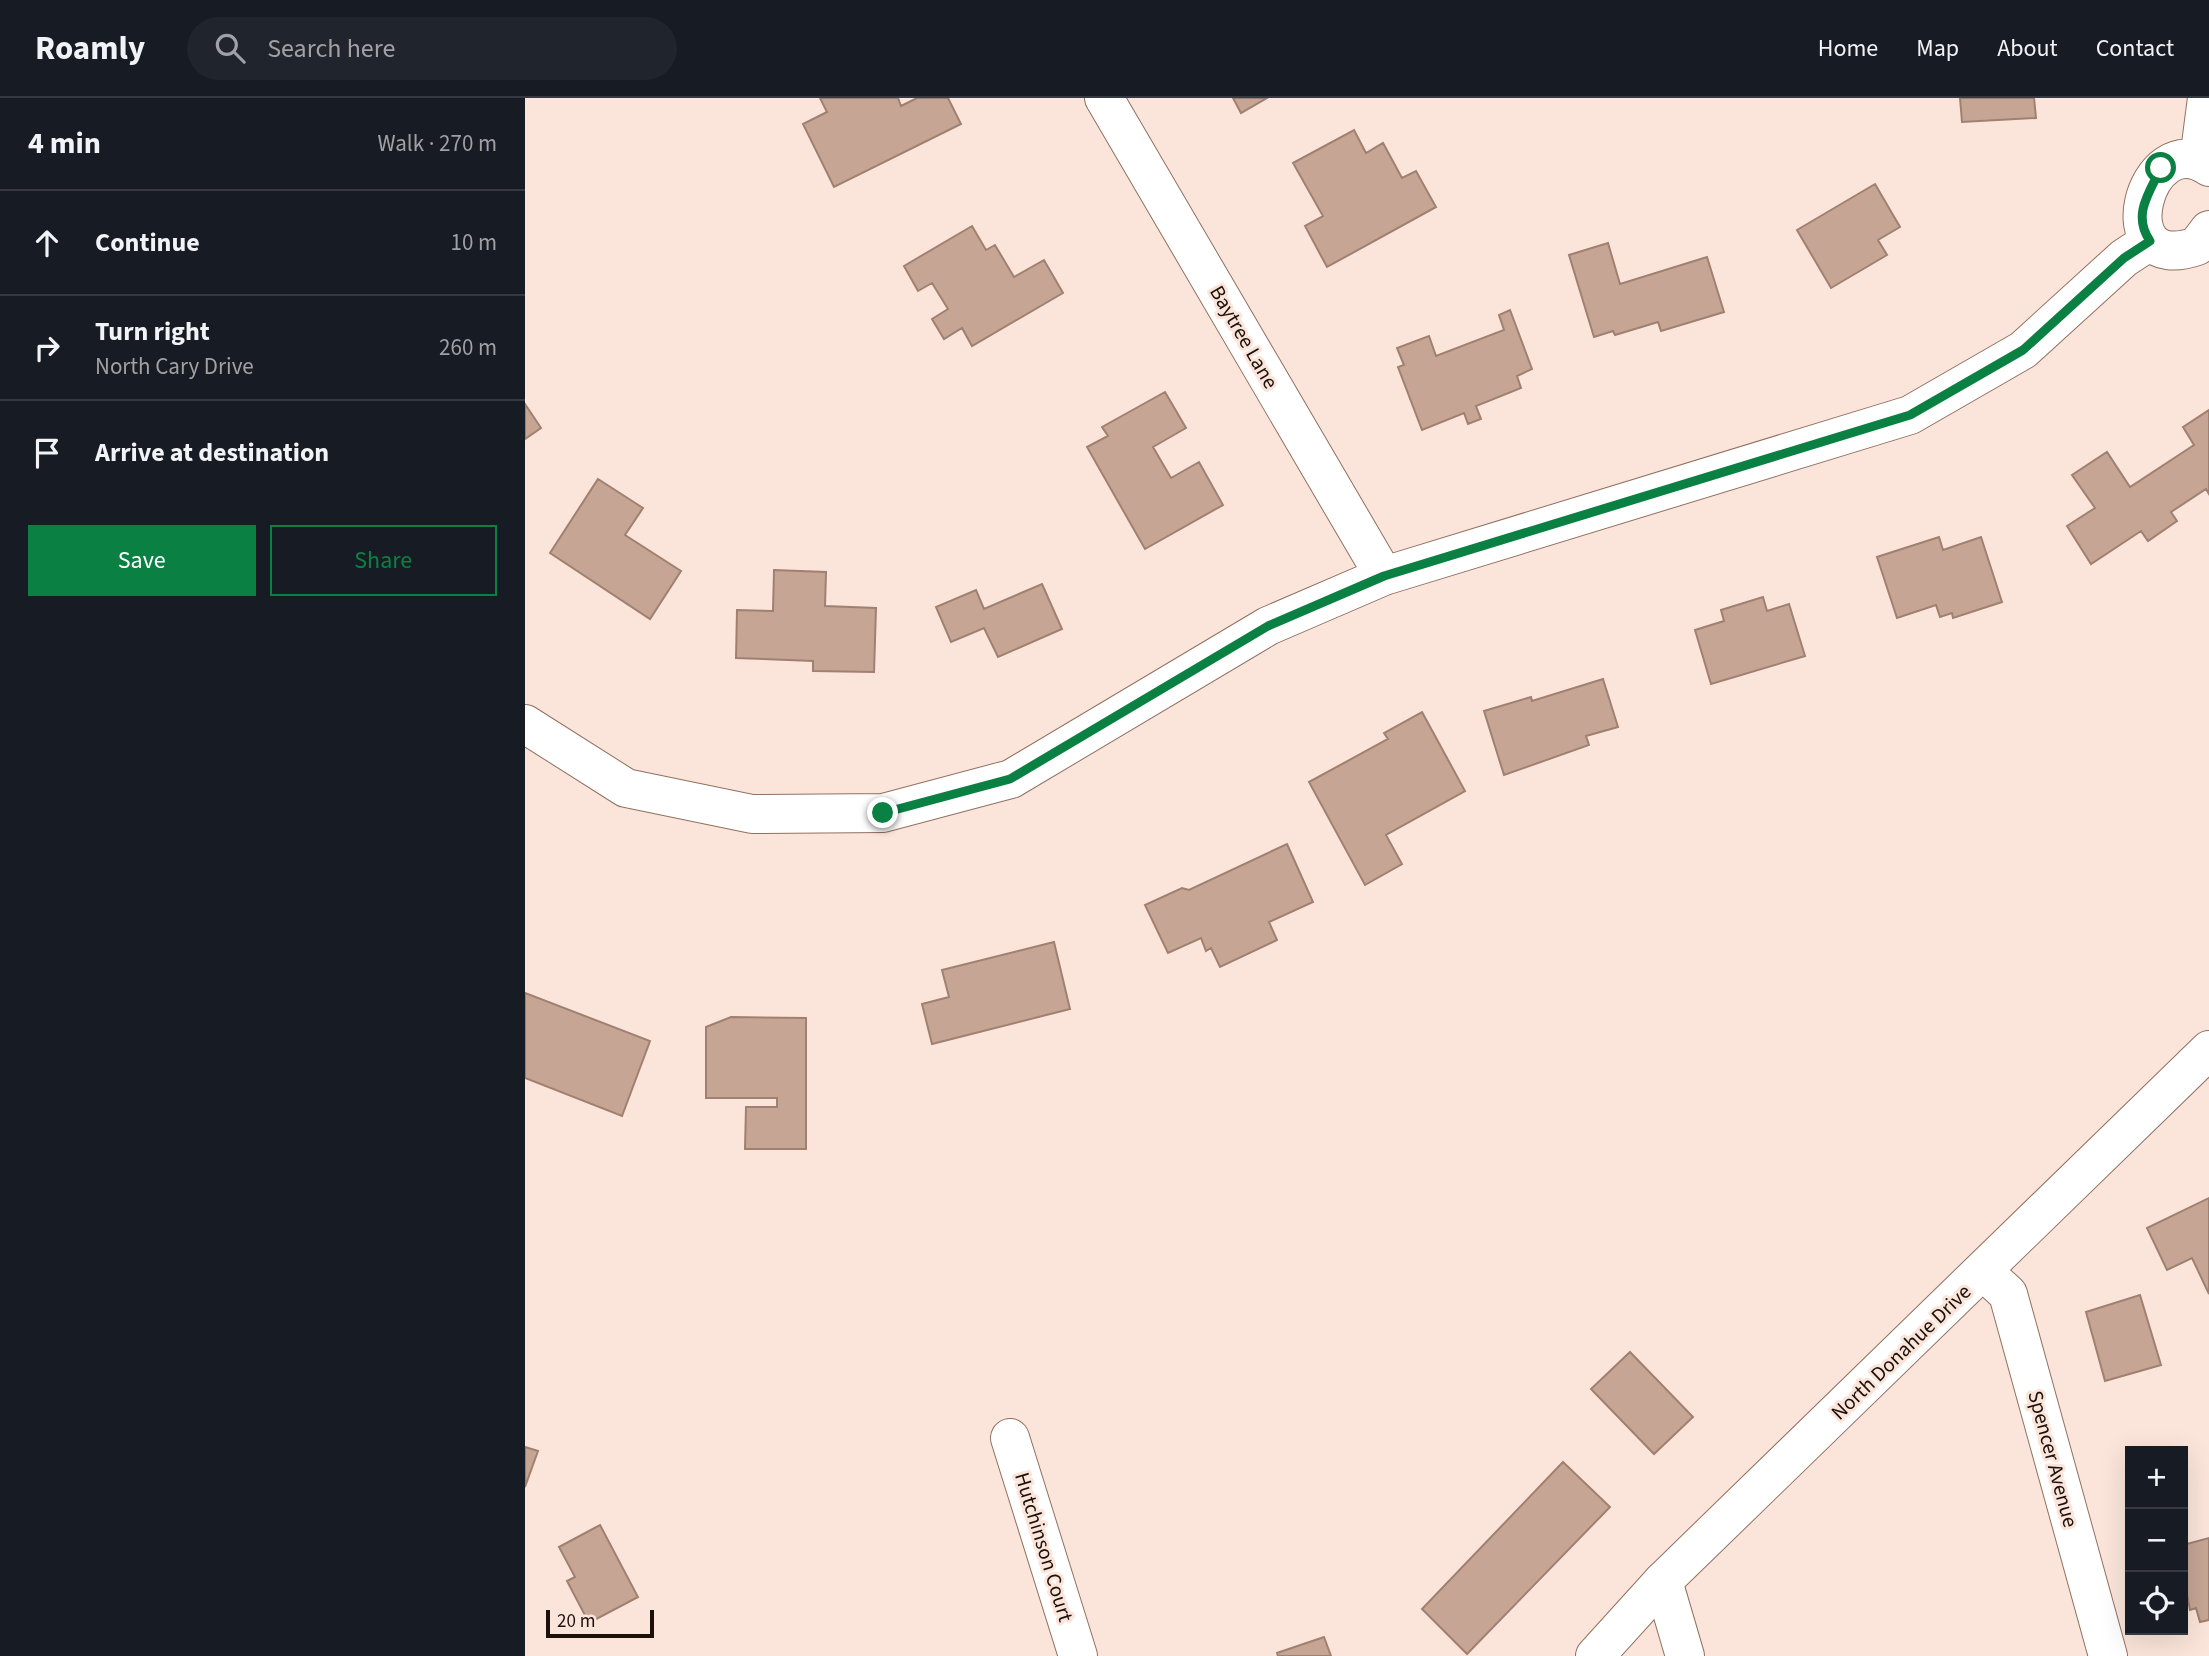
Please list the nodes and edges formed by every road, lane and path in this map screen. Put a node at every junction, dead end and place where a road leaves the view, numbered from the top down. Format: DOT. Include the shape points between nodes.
graph roads {
  1 [pos="1104,98"];
  2 [pos="2207,98"];
  3 [pos="2204,164"];
  4 [pos="2209,230"];
  5 [pos="2150,241"];
  6 [pos="1384,576"];
  7 [pos="525,724"];
  8 [pos="2209,1050"];
  9 [pos="1984,1272"];
  10 [pos="1010,1438"];
  11 [pos="1664,1581"];
  12 [pos="1078,1656"];
  13 [pos="1595,1656"];
  14 [pos="1685,1656"];
  15 [pos="2108,1656"];
  1 -- 6 [label="street, Baytree Lane"];
  2 -- 3 [label="street"];
  3 -- 5 [label="street" via="2180,158 2161,168 2141,212"];
  4 -- 5 [label="street" via="2197,246 2185,251 2168,251"];
  5 -- 6 [label="street" via="2124,258 2023,350 1910,415"];
  6 -- 7 [label="street" via="1268,626 1010,779 883,813 752,814 626,788"];
  8 -- 9 [label="street, North Donahue Drive"];
  9 -- 11 [label="street, North Donahue Drive"];
  9 -- 15 [label="street, Spencer Avenue" via="2008,1294"];
  10 -- 12 [label="street, Hutchinson Court"];
  11 -- 13 [label="street, North Donahue Drive"];
  11 -- 14 [label="street"];
}
